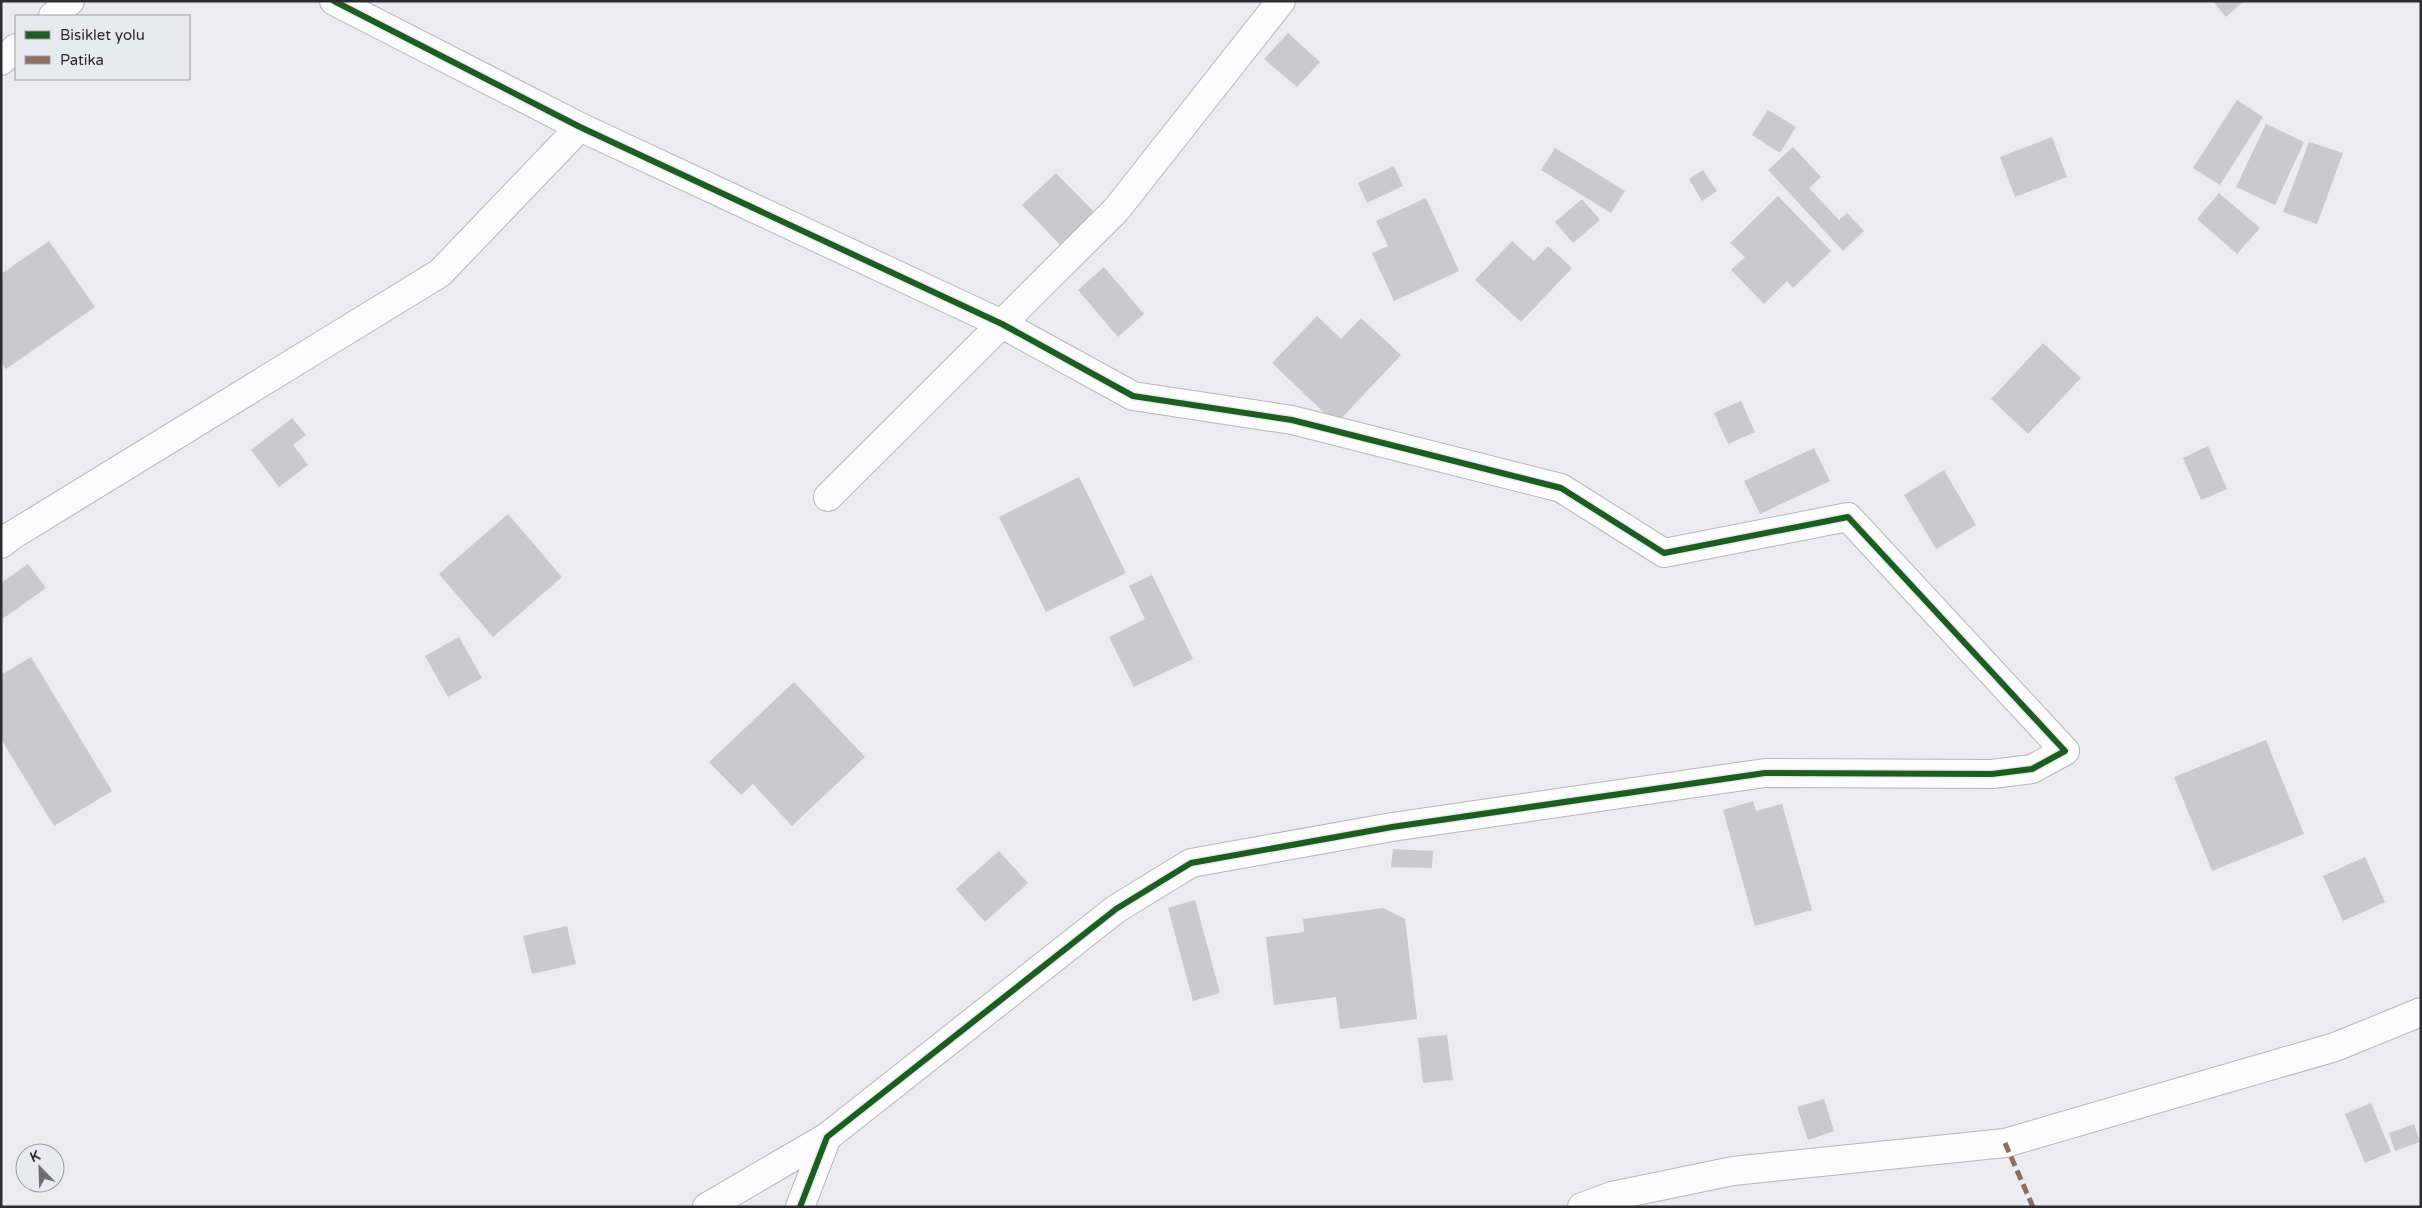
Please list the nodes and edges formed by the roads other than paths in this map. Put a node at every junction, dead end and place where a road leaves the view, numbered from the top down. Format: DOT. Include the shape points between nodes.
graph roads {
  1 [pos="70,1"];
  2 [pos="334,1"];
  3 [pos="1281,1"];
  4 [pos="54,15"];
  5 [pos="15,49"];
  6 [pos="1,61"];
  7 [pos="580,127"];
  8 [pos="1002,324"];
  9 [pos="828,497"];
  10 [pos="1,544"];
  11 [pos="2421,1012"];
  12 [pos="827,1137"];
  13 [pos="707,1207"];
  14 [pos="800,1207"];
  15 [pos="1582,1207"];
  1 -- 4 [label="street"];
  2 -- 7 [label="street"];
  3 -- 8 [label="street" via="1116,210"];
  5 -- 6 [label="street"];
  7 -- 8 [label="street"];
  7 -- 10 [label="street" via="440,273"];
  8 -- 9 [label="street"];
  8 -- 12 [label="street" via="1132,396 1292,420 1561,488 1664,552 1848,517 2065,751 2032,769 1992,774 1765,773 1392,827 1191,863 1116,909"];
  11 -- 15 [label="street" via="2335,1047 2005,1144 1732,1171 1612,1196"];
  12 -- 13 [label="street"];
  12 -- 14 [label="street"];
}
